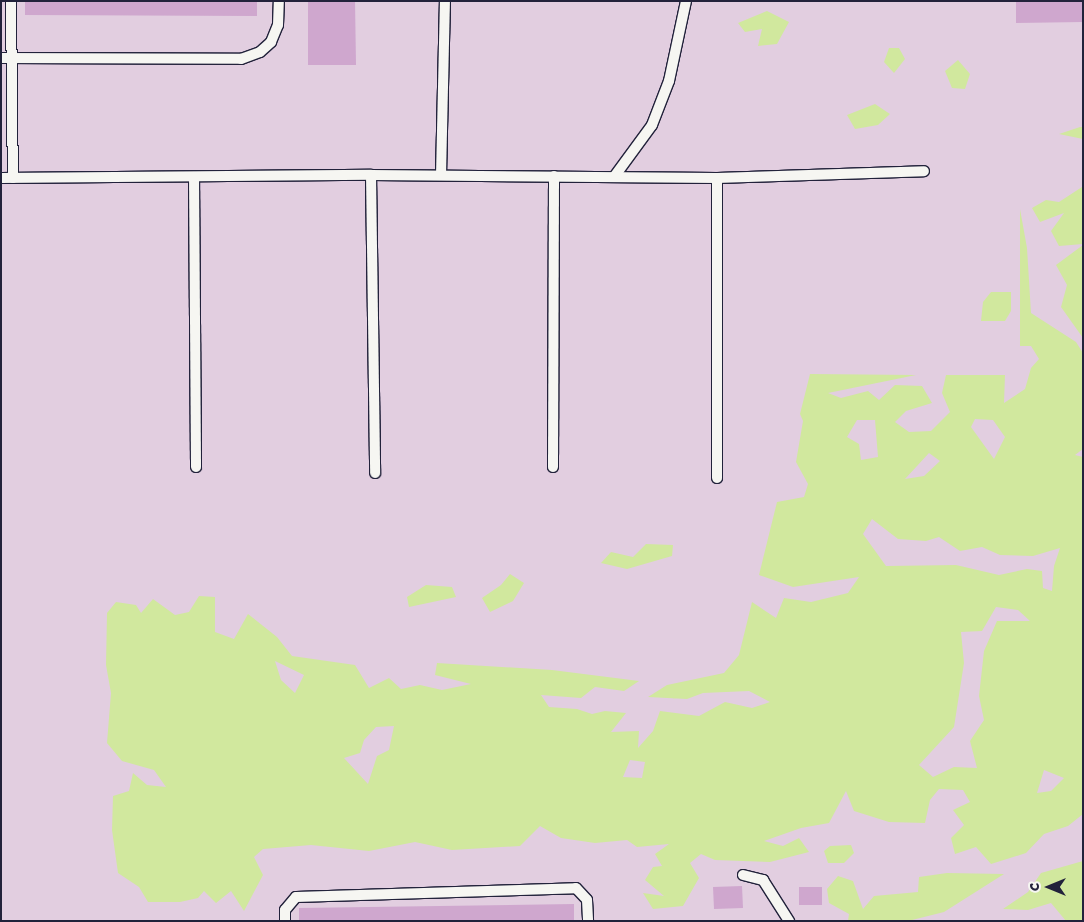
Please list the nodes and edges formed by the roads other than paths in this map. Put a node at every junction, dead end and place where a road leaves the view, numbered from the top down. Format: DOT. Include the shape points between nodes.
graph roads {
  1 [pos="11,1"];
  2 [pos="279,1"];
  3 [pos="445,1"];
  4 [pos="686,1"];
  5 [pos="7,58"];
  6 [pos="924,170"];
  7 [pos="371,175"];
  8 [pos="441,175"];
  9 [pos="554,176"];
  10 [pos="194,177"];
  11 [pos="614,177"];
  12 [pos="1,178"];
  13 [pos="13,178"];
  14 [pos="717,178"];
  15 [pos="196,467"];
  16 [pos="553,467"];
  17 [pos="375,472"];
  18 [pos="717,478"];
  19 [pos="744,875"];
  20 [pos="285,921"];
  21 [pos="588,921"];
  22 [pos="789,921"];
  1 -- 5 [label="lane"];
  2 -- 5 [label="lane" via="278,25 271,42 260,52 241,59"];
  3 -- 8 [label="lane"];
  4 -- 11 [label="lane" via="669,81 652,125"];
  5 -- 13 [label="lane"];
  6 -- 14 [label="lane"];
  7 -- 8 [label="lane"];
  7 -- 10 [label="lane"];
  7 -- 17 [label="lane"];
  8 -- 9 [label="lane"];
  9 -- 11 [label="lane"];
  9 -- 16 [label="lane"];
  10 -- 13 [label="lane"];
  10 -- 15 [label="lane"];
  11 -- 14 [label="lane"];
  12 -- 13 [label="lane"];
  14 -- 18 [label="lane"];
  19 -- 22 [label="lane" via="763,880"];
  20 -- 21 [label="lane" via="285,910 296,897 576,888 587,900"];
}
